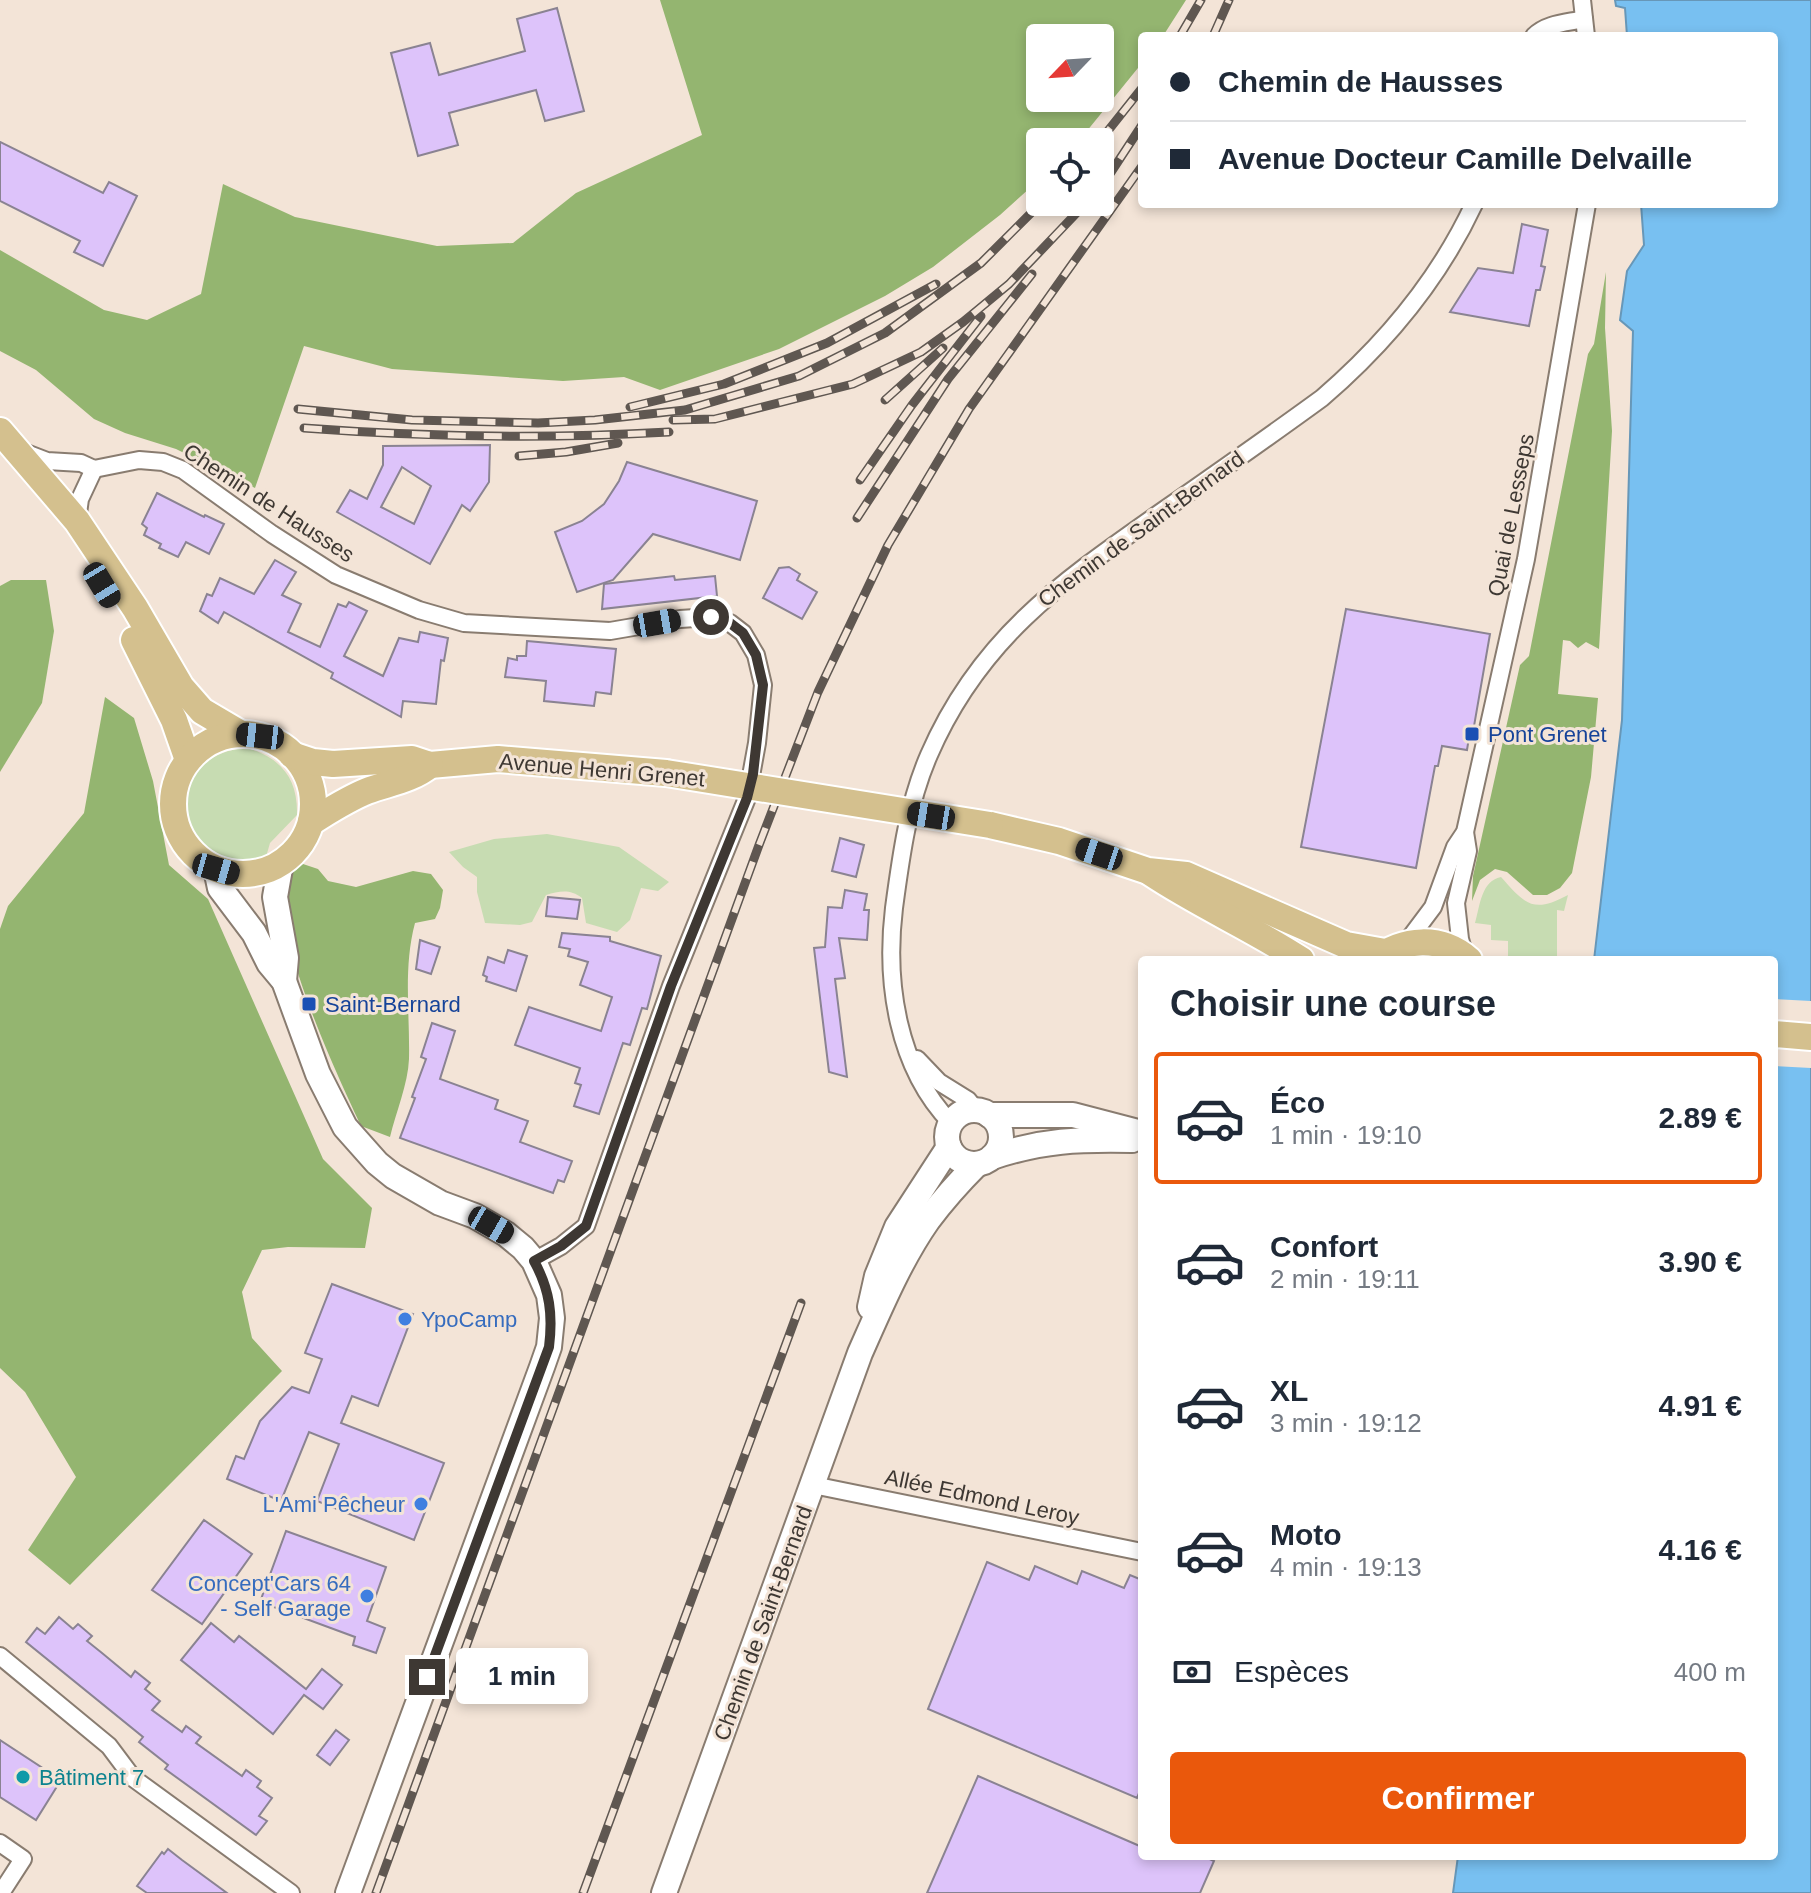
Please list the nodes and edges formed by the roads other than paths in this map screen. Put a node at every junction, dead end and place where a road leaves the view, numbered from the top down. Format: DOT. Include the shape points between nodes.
graph roads {
  1 [pos="1582,0"];
  2 [pos="1585,28"];
  3 [pos="1539,32"];
  4 [pos="1472,208"];
  5 [pos="1586,208"];
  6 [pos="5,446"];
  7 [pos="94,469"];
  8 [pos="77,521"];
  9 [pos="241,734"];
  10 [pos="292,755"];
  11 [pos="188,760"];
  12 [pos="430,765"];
  13 [pos="311,822"];
  14 [pos="1465,832"];
  15 [pos="281,863"];
  16 [pos="216,869"];
  17 [pos="1148,871"];
  18 [pos="1388,952"];
  19 [pos="1295,956"];
  20 [pos="1464,956"];
  21 [pos="1466,956"];
  22 [pos="284,981"];
  23 [pos="1778,1034"];
  24 [pos="1811,1037"];
  25 [pos="907,1049"];
  26 [pos="983,1112"];
  27 [pos="951,1123"];
  28 [pos="1138,1132"];
  29 [pos="1138,1140"];
  30 [pos="949,1147"];
  31 [pos="984,1160"];
  32 [pos="534,1261"];
  33 [pos="860,1353"];
  34 [pos="813,1485"];
  35 [pos="1138,1551"];
  36 [pos="0,1656"];
  37 [pos="0,1843"];
  38 [pos="1,1893"];
  39 [pos="291,1893"];
  40 [pos="348,1893"];
  41 [pos="664,1893"];
  1 -- 2 [label="street"];
  2 -- 3 [label="street" via="1554,25"];
  4 -- 25 [label="street, Chemin de Saint-Bernard" via="1429,284 1356,368 1036,604 955,705 928,757 902,847 891,938 893,999"];
  5 -- 14 [label="street, Quai de Lesseps" via="1529,545"];
  6 -- 7 [label="street, Chemin de Hausses" via="47,461"];
  6 -- 8 [label="main road"];
  6 -- 11 [label="main road" via="86,558 148,666"];
  7 -- 8 [label="street"];
  7 -- 32 [label="street, Chemin de Hausses" via="139,460 183,470 336,575 464,623 610,631 711,617 743,633 756,655 763,685 753,774 739,818 671,986 586,1226"];
  8 -- 9 [label="main road" via="181,687 202,711"];
  9 -- 10 [label="main road" via="277,743"];
  9 -- 11 [label="main road" via="212,742"];
  10 -- 12 [label="main road, Avenue Henri Grenet" via="333,764 412,759"];
  10 -- 13 [label="main road" via="313,798"];
  11 -- 16 [label="main road" via="177,779 175,822 184,842"];
  12 -- 13 [label="main road, Avenue Henri Grenet" via="418,776 354,797"];
  12 -- 17 [label="main road, Avenue Henri Grenet, bridge" via="498,759 666,773 990,825"];
  13 -- 15 [label="main road" via="300,845"];
  14 -- 18 [label="street, Quai de Lesseps" via="1433,907"];
  14 -- 21 [label="street, Quai de Lesseps" via="1468,851 1456,903"];
  15 -- 16 [label="main road" via="250,874"];
  15 -- 22 [label="main road" via="275,897 286,958"];
  16 -- 22 [label="main road" via="220,888"];
  17 -- 18 [label="main road, Avenue Henri Grenet" via="1186,875 1346,945"];
  17 -- 19 [label="main road, Avenue Henri Grenet"];
  18 -- 20 [label="main road, Avenue Henri Grenet" via="1427,941"];
  22 -- 32 [label="main road" via="330,1102 377,1163 413,1189 506,1234"];
  23 -- 24 [label="main road"];
  25 -- 26 [label="street, Chemin de Saint-Bernard" via="939,1082"];
  25 -- 27 [label="street, Chemin de Saint-Bernard"];
  26 -- 27 [label="main road" via="962,1113"];
  26 -- 28 [label="main road" via="1073,1115"];
  26 -- 31 [label="main road" via="1001,1135 1001,1143"];
  27 -- 30 [label="main road"];
  29 -- 31 [label="main road" via="1037,1143"];
  30 -- 31 [label="main road" via="960,1160"];
  30 -- 33 [label="main road, Chemin de Saint-Bernard" via="897,1227 877,1276"];
  31 -- 33 [label="main road, Chemin de Saint-Bernard" via="926,1223"];
  32 -- 40 [label="main road" via="549,1295 549,1347"];
  33 -- 34 [label="main road, Chemin de Saint-Bernard"];
  34 -- 35 [label="street, Allée Edmond Leroy"];
  34 -- 41 [label="main road, Chemin de Saint-Bernard"];
  36 -- 39 [label="street" via="109,1746 133,1778"];
  37 -- 38 [label="street" via="23,1859"];
}
